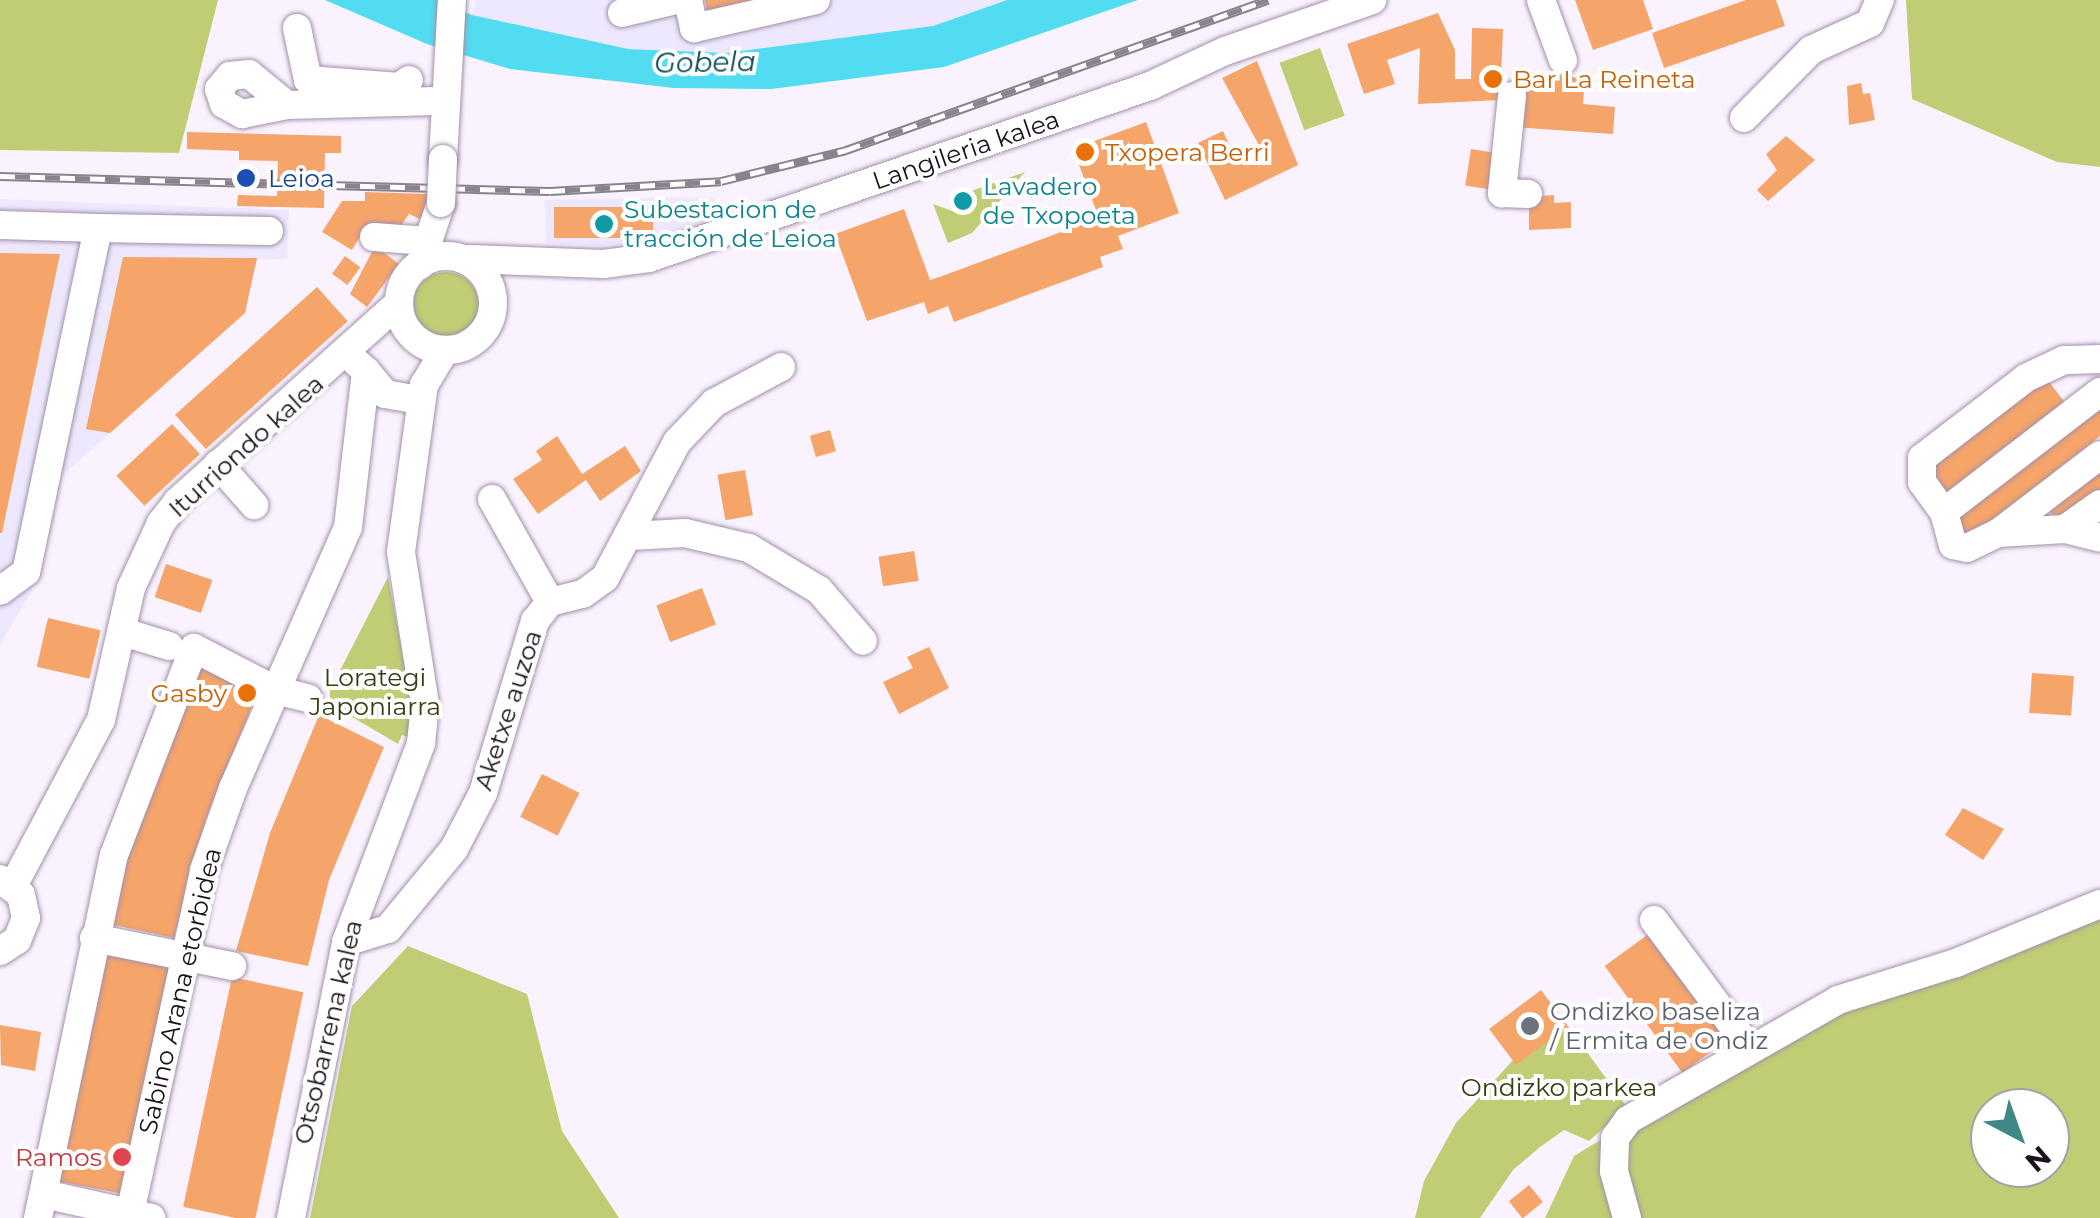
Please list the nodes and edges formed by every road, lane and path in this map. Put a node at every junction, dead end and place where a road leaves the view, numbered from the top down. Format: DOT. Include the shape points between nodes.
graph roads {
  1 [pos="452,0"];
  2 [pos="676,0"];
  3 [pos="688,0"];
  4 [pos="816,0"];
  5 [pos="1372,0"];
  6 [pos="1542,0"];
  7 [pos="1880,0"];
  8 [pos="622,13"];
  9 [pos="297,28"];
  10 [pos="1563,60"];
  11 [pos="446,81"];
  12 [pos="1512,96"];
  13 [pos="286,105"];
  14 [pos="1744,118"];
  15 [pos="1528,194"];
  16 [pos="440,208"];
  17 [pos="0,225"];
  18 [pos="98,228"];
  19 [pos="269,231"];
  20 [pos="374,237"];
  21 [pos="424,253"];
  22 [pos="464,258"];
  23 [pos="552,262"];
  24 [pos="399,303"];
  25 [pos="492,305"];
  26 [pos="409,334"];
  27 [pos="445,350"];
  28 [pos="2100,359"];
  29 [pos="359,360"];
  30 [pos="781,367"];
  31 [pos="419,392"];
  32 [pos="2100,392"];
  33 [pos="2100,455"];
  34 [pos="218,464"];
  35 [pos="492,499"];
  36 [pos="2100,504"];
  37 [pos="254,505"];
  38 [pos="1944,512"];
  39 [pos="2065,529"];
  40 [pos="1998,533"];
  41 [pos="630,536"];
  42 [pos="2100,538"];
  43 [pos="0,591"];
  44 [pos="550,602"];
  45 [pos="123,632"];
  46 [pos="863,641"];
  47 [pos="168,646"];
  48 [pos="275,690"];
  49 [pos="308,698"];
  50 [pos="6,882"];
  51 [pos="2100,904"];
  52 [pos="1654,920"];
  53 [pos="94,938"];
  54 [pos="346,942"];
  55 [pos="3,954"];
  56 [pos="183,956"];
  57 [pos="232,966"];
  58 [pos="1750,1050"];
  59 [pos="41,1206"];
  60 [pos="137,1215"];
  61 [pos="291,1216"];
  62 [pos="1626,1218"];
  1 -- 11 [label="street"];
  2 -- 8 [label="street"];
  3 -- 4 [label="street" via="694,28"];
  5 -- 23 [label="street, Langileria kalea" via="704,242 649,258"];
  6 -- 10 [label="street"];
  7 -- 14 [label="street" via="1870,23 1811,50"];
  9 -- 11 [label="street" via="308,80 351,81 365,74"];
  11 -- 13 [label="street"];
  11 -- 16 [label="street, bridge"];
  12 -- 15 [label="street" via="1502,193"];
  16 -- 21 [label="street"];
  16 -- 22 [label="street"];
  17 -- 18 [label="street"];
  18 -- 19 [label="street"];
  18 -- 43 [label="street" via="26,572"];
  20 -- 21 [label="street"];
  21 -- 22 [label="street"];
  21 -- 24 [label="street"];
  22 -- 23 [label="street, Langileria kalea"];
  22 -- 25 [label="street" via="486,275"];
  23 -- 25 [label="street, Langileria kalea" via="522,272"];
  24 -- 26 [label="street"];
  24 -- 29 [label="street, Iturriondo kalea"];
  25 -- 27 [label="street" via="480,334"];
  26 -- 27 [label="street" via="423,346"];
  26 -- 29 [label="street"];
  27 -- 31 [label="street"];
  28 -- 38 [label="street" via="2064,360 2026,378 1922,458 1922,482"];
  29 -- 31 [label="street" via="386,394"];
  29 -- 34 [label="street, Iturriondo kalea"];
  29 -- 48 [label="street, Sabino Arana etorbidea" via="348,526 322,597"];
  30 -- 41 [label="street, Aketxe auzoa" via="714,403 677,442"];
  31 -- 54 [label="street, Otsobarrena kalea" via="400,552 425,720"];
  32 -- 38 [label="street"];
  33 -- 40 [label="street"];
  34 -- 37 [label="street"];
  34 -- 45 [label="street, Iturriondo kalea" via="178,501 146,548"];
  35 -- 44 [label="street, Aketxe auzoa"];
  36 -- 39 [label="street"];
  38 -- 40 [label="street" via="1953,544 1967,548"];
  39 -- 40 [label="street"];
  39 -- 42 [label="street"];
  41 -- 44 [label="street, Aketxe auzoa" via="605,578 583,594"];
  41 -- 46 [label="street" via="685,533 749,548 819,590"];
  44 -- 54 [label="street, Aketxe auzoa" via="535,621 483,793 454,849 388,929"];
  45 -- 47 [label="street"];
  45 -- 50 [label="street, Iturriondo kalea" via="100,720"];
  48 -- 49 [label="street"];
  48 -- 53 [label="street" via="194,648 138,780"];
  48 -- 56 [label="street, Sabino Arana etorbidea" via="204,870"];
  50 -- 55 [label="street, Iturriondo kalea" via="26,918"];
  51 -- 58 [label="street" via="1956,963 1838,1000"];
  52 -- 58 [label="street"];
  53 -- 56 [label="street"];
  53 -- 59 [label="street"];
  54 -- 61 [label="street, Otsobarrena kalea"];
  56 -- 57 [label="street"];
  56 -- 60 [label="street, Sabino Arana etorbidea"];
  58 -- 62 [label="street" via="1628,1120 1614,1150"];
  59 -- 60 [label="street"];
}
